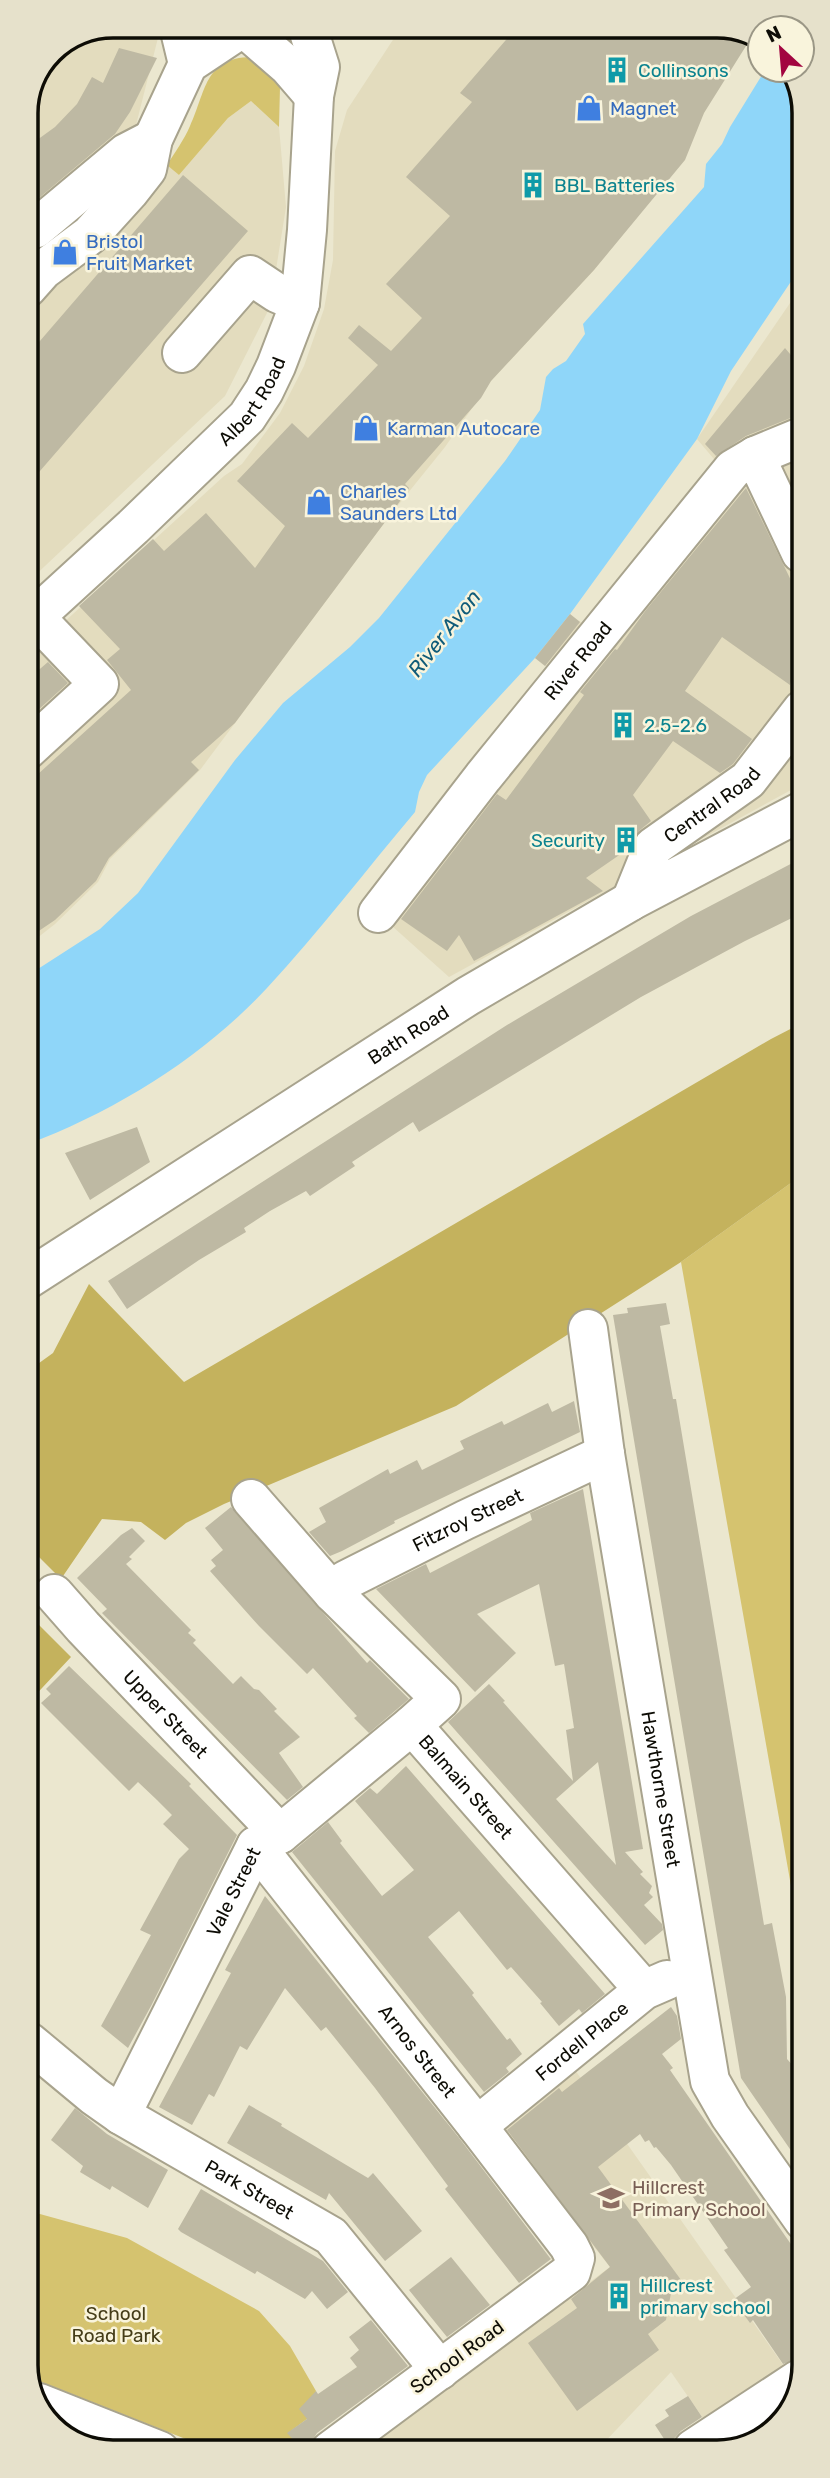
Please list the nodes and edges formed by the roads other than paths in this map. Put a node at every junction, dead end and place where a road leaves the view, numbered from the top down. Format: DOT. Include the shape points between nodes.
graph roads {
  1 [pos="182,39"];
  2 [pos="227,39"];
  3 [pos="253,39"];
  4 [pos="311,39"];
  5 [pos="188,64"];
  6 [pos="314,96"];
  7 [pos="153,139"];
  8 [pos="39,226"];
  9 [pos="39,272"];
  10 [pos="300,303"];
  11 [pos="183,353"];
  12 [pos="792,444"];
  13 [pos="755,456"];
  14 [pos="792,532"];
  15 [pos="39,613"];
  16 [pos="39,628"];
  17 [pos="792,723"];
  18 [pos="39,735"];
  19 [pos="792,816"];
  20 [pos="631,901"];
  21 [pos="378,913"];
  22 [pos="39,1272"];
  23 [pos="588,1329"];
  24 [pos="605,1454"];
  25 [pos="250,1499"];
  26 [pos="333,1593"];
  27 [pos="54,1594"];
  28 [pos="412,1726"];
  29 [pos="268,1840"];
  30 [pos="693,1974"];
  31 [pos="644,1990"];
  32 [pos="39,2050"];
  33 [pos="121,2115"];
  34 [pos="477,2126"];
  35 [pos="792,2204"];
  36 [pos="575,2258"];
  37 [pos="440,2370"];
  38 [pos="788,2387"];
  39 [pos="53,2409"];
  40 [pos="130,2439"];
  41 [pos="346,2439"];
  42 [pos="708,2440"];
  1 -- 5 [label="main road"];
  2 -- 5 [label="main road"];
  3 -- 6 [label="main road" via="289,67"];
  4 -- 6 [label="main road, Albert Road" via="320,67"];
  5 -- 7 [label="main road"];
  6 -- 10 [label="main road, Albert Road"];
  7 -- 8 [label="main road" via="126,153"];
  7 -- 9 [label="main road" via="147,169 129,192 90,235"];
  10 -- 11 [label="main road" via="250,275"];
  10 -- 15 [label="main road, Albert Road" via="276,366 247,417"];
  12 -- 13 [label="main road, River Road"];
  13 -- 14 [label="main road"];
  13 -- 21 [label="main road, River Road" via="733,469"];
  16 -- 18 [label="main road" via="99,684"];
  17 -- 20 [label="main road, Central Road" via="748,780 653,847"];
  19 -- 20 [label="main road, Bath Road"];
  20 -- 22 [label="main road, Bath Road" via="422,1024"];
  23 -- 24 [label="main road, Hawthorne Street"];
  24 -- 26 [label="main road, Fitzroy Street" via="346,1580"];
  24 -- 30 [label="main road, Hawthorne Street"];
  25 -- 26 [label="main road, Balmain Street"];
  26 -- 28 [label="main road, Balmain Street" via="441,1699"];
  27 -- 29 [label="main road, Upper Street"];
  28 -- 29 [label="main road, Vale Street"];
  28 -- 31 [label="main road, Balmain Street"];
  29 -- 33 [label="main road, Vale Street"];
  29 -- 34 [label="main road, Arnos Street"];
  30 -- 31 [label="main road, Fordell Place" via="678,1975"];
  30 -- 35 [label="main road, Hawthorne Street" via="710,2081"];
  31 -- 34 [label="main road, Fordell Place"];
  32 -- 33 [label="main road, Park Street"];
  33 -- 37 [label="main road, Park Street" via="331,2236"];
  34 -- 36 [label="main road, Arnos Street"];
  36 -- 37 [label="main road, School Road" via="571,2272"];
  37 -- 41 [label="main road, School Road"];
  38 -- 42 [label="main road"];
  39 -- 40 [label="main road"];
}
